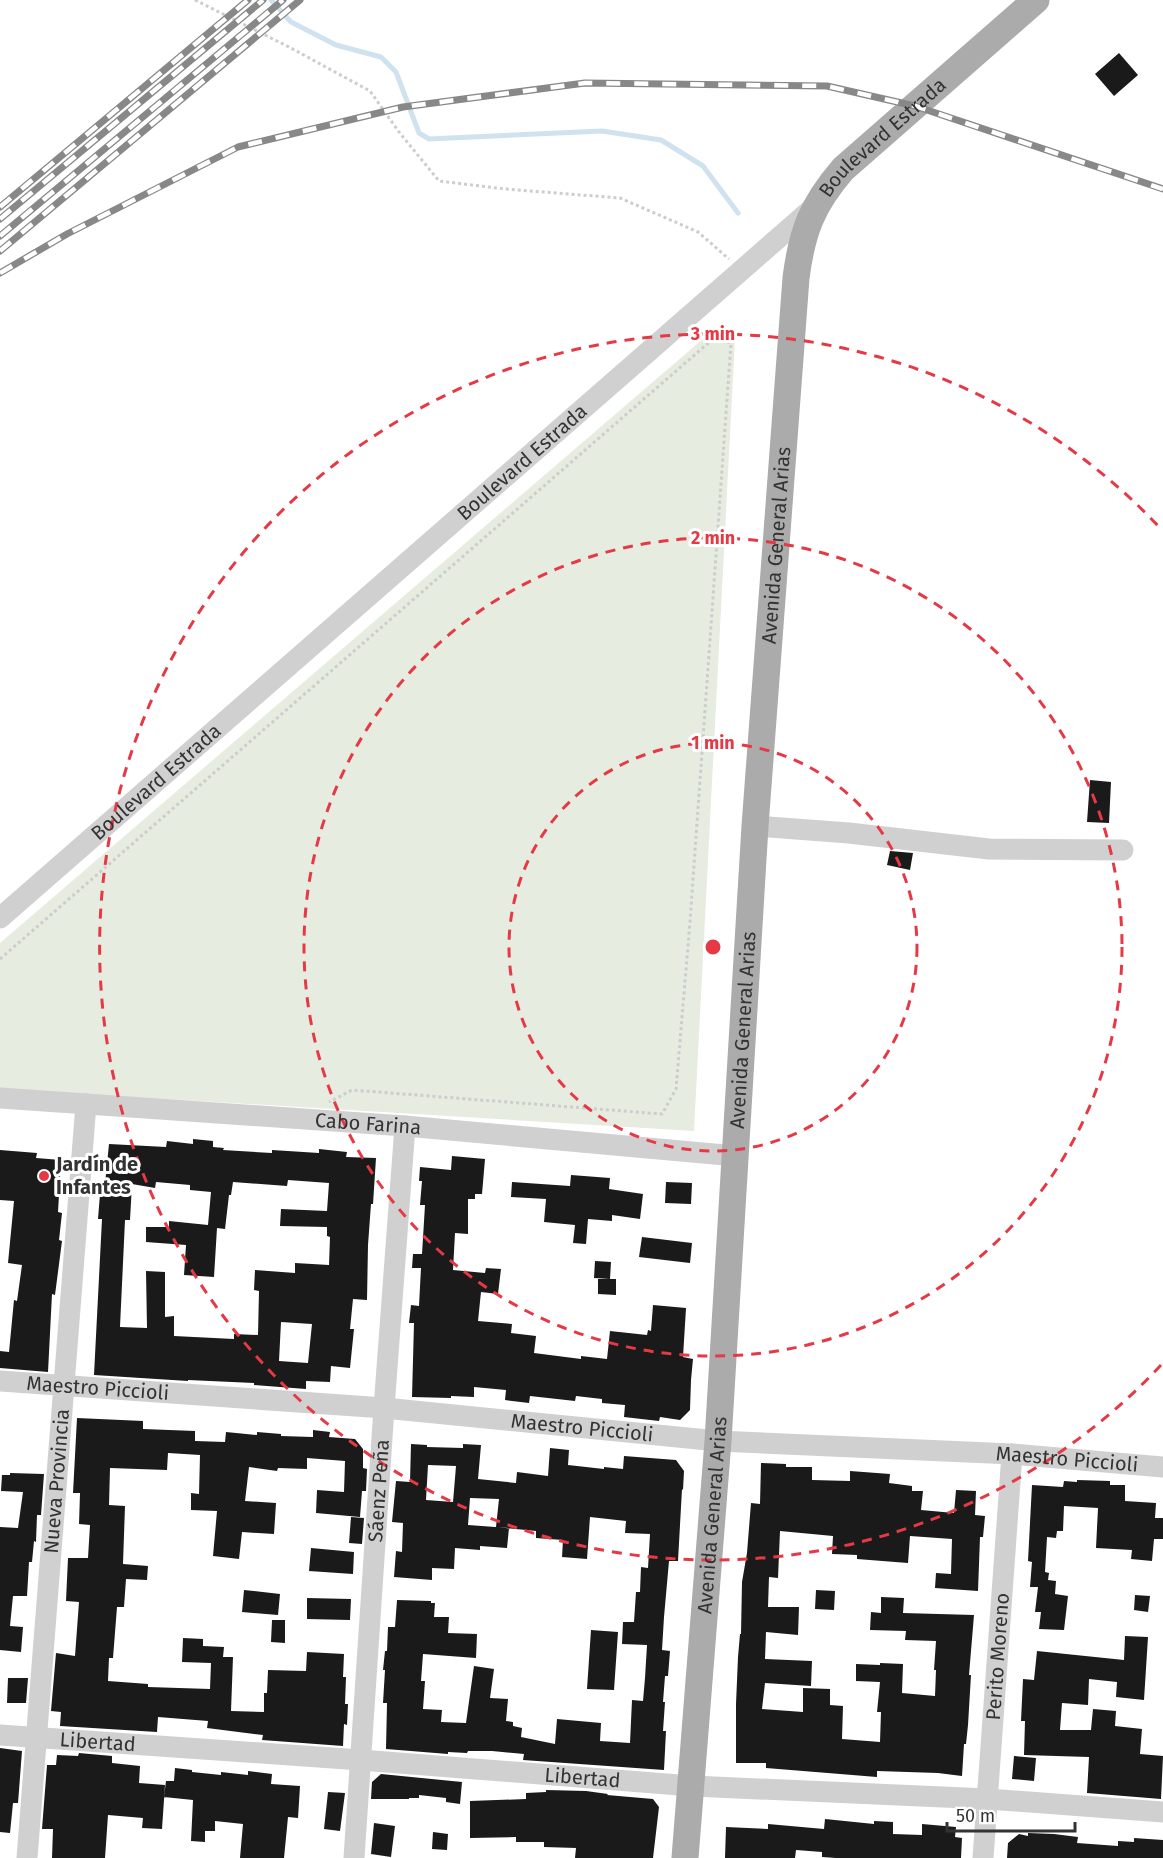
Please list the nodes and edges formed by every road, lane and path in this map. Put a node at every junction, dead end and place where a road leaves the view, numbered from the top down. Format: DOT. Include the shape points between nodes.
graph roads {
  1 [pos="195,0"];
  2 [pos="1036,0"];
  3 [pos="816,206"];
  4 [pos="742,270"];
  5 [pos="755,826"];
  6 [pos="1123,850"];
  7 [pos="0,918"];
  8 [pos="0,959"];
  9 [pos="0,1098"];
  10 [pos="86,1104"];
  11 [pos="326,1104"];
  12 [pos="405,1126"];
  13 [pos="736,1156"];
  14 [pos="0,1381"];
  15 [pos="63,1385"];
  16 [pos="384,1408"];
  17 [pos="718,1441"];
  18 [pos="1012,1454"];
  19 [pos="1163,1467"];
  20 [pos="0,1735"];
  21 [pos="37,1738"];
  22 [pos="361,1760"];
  23 [pos="692,1786"];
  24 [pos="988,1799"];
  25 [pos="1163,1812"];
  26 [pos="27,1858"];
  27 [pos="354,1858"];
  28 [pos="685,1858"];
  29 [pos="983,1858"];
  1 -- 4 [label="path" via="370,91 439,181 620,198 698,232"];
  2 -- 3 [label="main road, Boulevard Estrada" via="843,169"];
  3 -- 4 [label="street, Boulevard Estrada"];
  3 -- 5 [label="main road, Avenida General Arias" via="799,252 796,278"];
  4 -- 7 [label="street, Boulevard Estrada"];
  5 -- 6 [label="street" via="989,849"];
  5 -- 13 [label="main road, Avenida General Arias"];
  8 -- 11 [label="path" via="714,338 731,344 676,1089 662,1114 352,1090"];
  9 -- 10 [label="street, Cabo Farina"];
  10 -- 12 [label="street, Cabo Farina"];
  10 -- 15 [label="street, Nueva Provincia"];
  12 -- 13 [label="street, Cabo Farina"];
  12 -- 16 [label="street, Sáenz Peña"];
  13 -- 17 [label="main road, Avenida General Arias"];
  14 -- 15 [label="street, Maestro Piccioli"];
  15 -- 16 [label="street, Maestro Piccioli"];
  15 -- 21 [label="street, Nueva Provincia"];
  16 -- 17 [label="street, Maestro Piccioli"];
  16 -- 22 [label="street, Sáenz Peña"];
  17 -- 18 [label="street, Maestro Piccioli"];
  17 -- 23 [label="main road, Avenida General Arias"];
  18 -- 19 [label="street, Maestro Piccioli"];
  18 -- 24 [label="street, Perito Moreno"];
  20 -- 21 [label="street, Libertad"];
  21 -- 22 [label="street, Libertad"];
  21 -- 26 [label="street, Nueva Provincia"];
  22 -- 23 [label="street, Libertad"];
  22 -- 27 [label="street, Sáenz Peña"];
  23 -- 24 [label="street, Libertad"];
  23 -- 28 [label="main road, Avenida General Arias"];
  24 -- 25 [label="street, Libertad"];
  24 -- 29 [label="street, Perito Moreno"];
}
